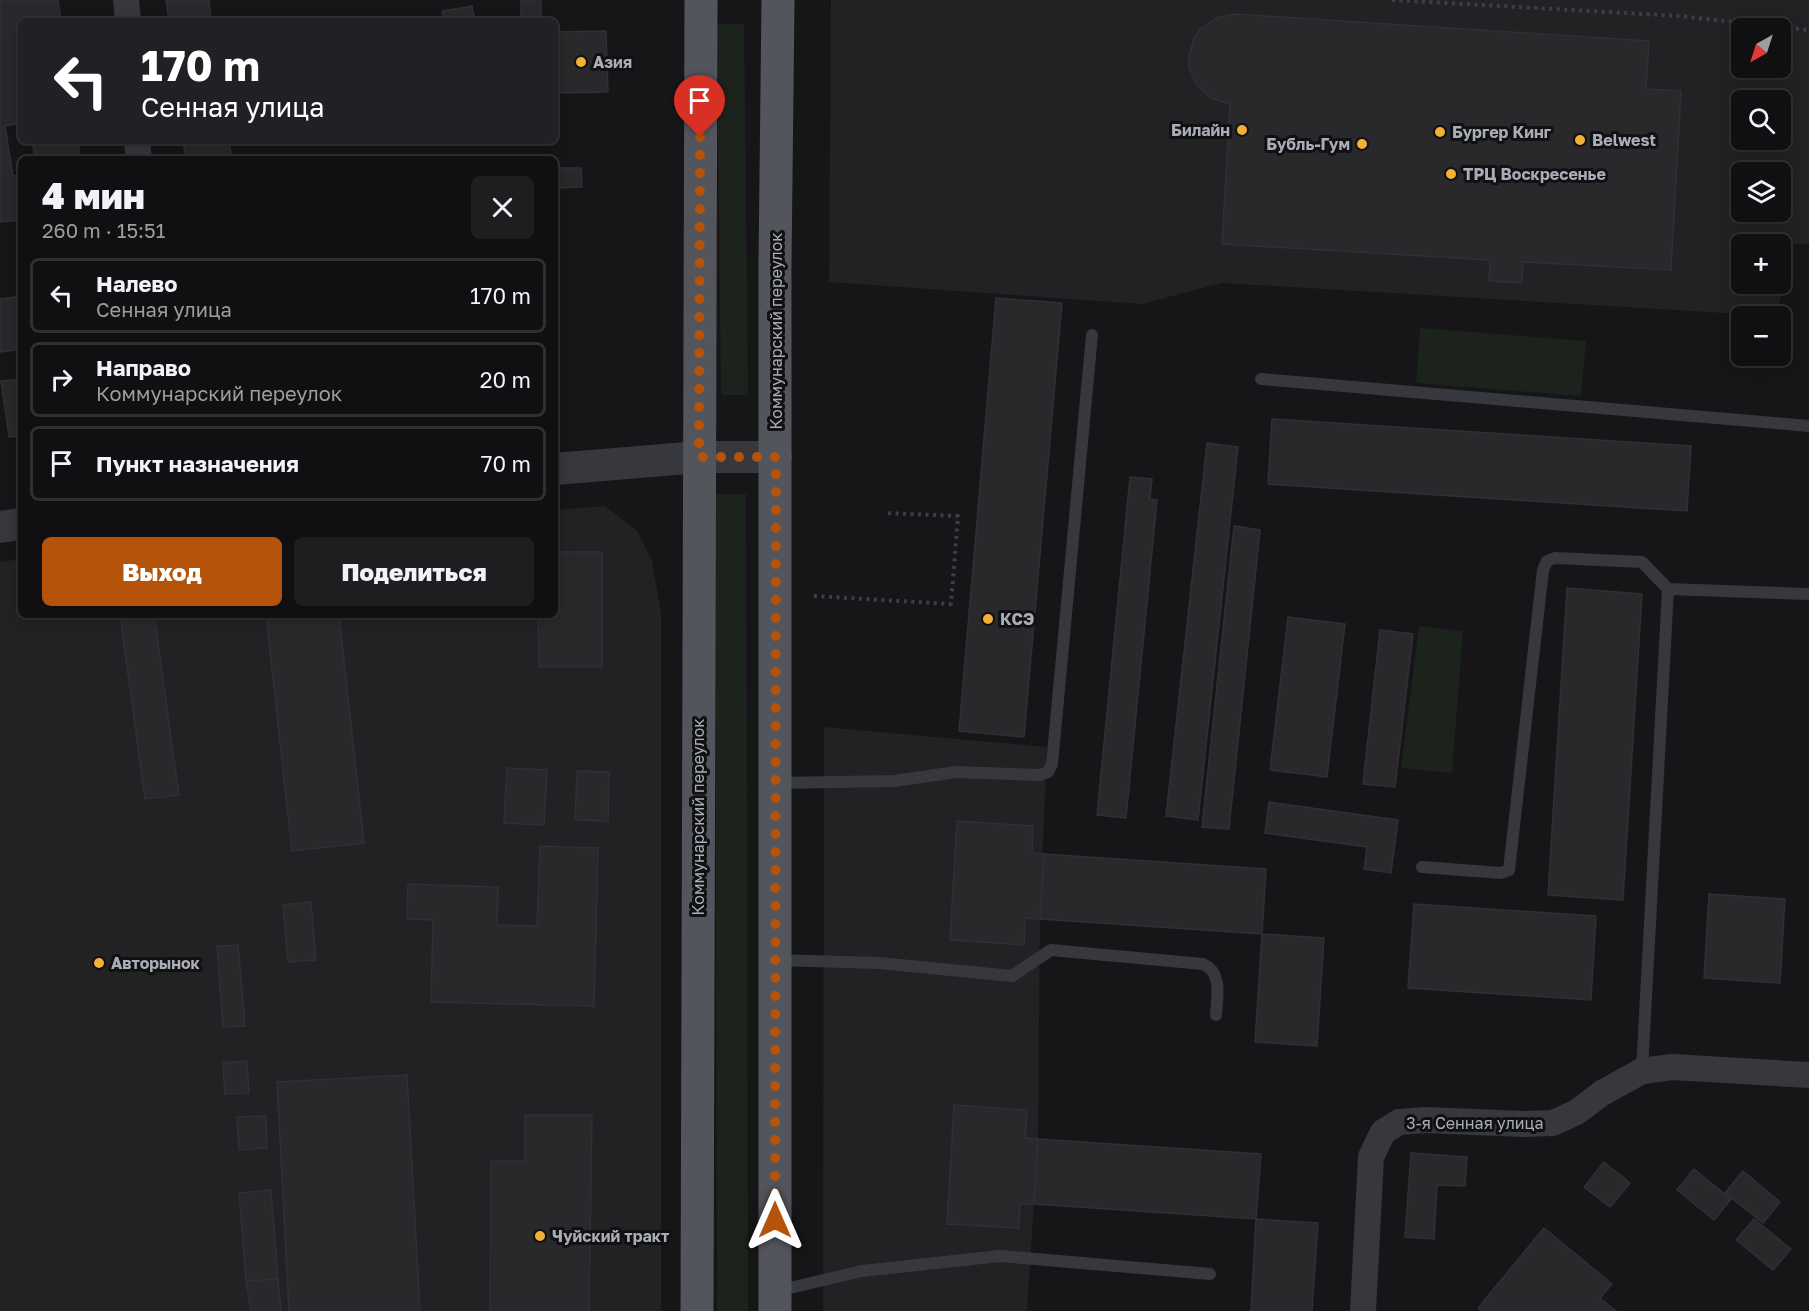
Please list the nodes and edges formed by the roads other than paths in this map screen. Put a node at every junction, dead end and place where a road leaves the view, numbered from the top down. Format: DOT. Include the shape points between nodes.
graph roads {
  1 [pos="126,0"];
  2 [pos="701,0"];
  3 [pos="778,0"];
  4 [pos="128,18"];
  5 [pos="1092,336"];
  6 [pos="1261,379"];
  7 [pos="1809,426"];
  8 [pos="699,457"];
  9 [pos="776,457"];
  10 [pos="558,469"];
  11 [pos="18,524"];
  12 [pos="0,527"];
  13 [pos="1668,589"];
  14 [pos="1809,594"];
  15 [pos="776,783"];
  16 [pos="1422,867"];
  17 [pos="776,960"];
  18 [pos="1216,1015"];
  19 [pos="1642,1071"];
  20 [pos="1809,1075"];
  21 [pos="1210,1274"];
  22 [pos="775,1301"];
  23 [pos="698,1311"];
  24 [pos="1363,1311"];
  1 -- 4 [label="street"];
  2 -- 8 [label="main road, Коммунарский переулок"];
  3 -- 9 [label="main road, Коммунарский переулок"];
  5 -- 15 [label="lane" via="1052,764 1048,772 956,772 894,781"];
  6 -- 7 [label="lane"];
  8 -- 9 [label="street"];
  8 -- 10 [label="street"];
  8 -- 23 [label="main road, Коммунарский переулок"];
  9 -- 15 [label="main road, Коммунарский переулок"];
  11 -- 12 [label="street"];
  13 -- 14 [label="lane"];
  13 -- 16 [label="lane" via="1642,562 1555,558 1547,561 1509,870 1501,873"];
  13 -- 19 [label="lane"];
  15 -- 17 [label="main road, Коммунарский переулок"];
  17 -- 18 [label="lane" via="879,963 1012,976 1051,950 1203,964 1212,968 1218,978"];
  17 -- 22 [label="main road, Коммунарский переулок"];
  19 -- 20 [label="street, 3-я Сенная улица" via="1672,1067"];
  19 -- 24 [label="street, 3-я Сенная улица" via="1553,1123 1424,1120 1399,1122 1383,1132 1371,1157"];
  21 -- 22 [label="lane" via="1000,1256 862,1271"];
}
